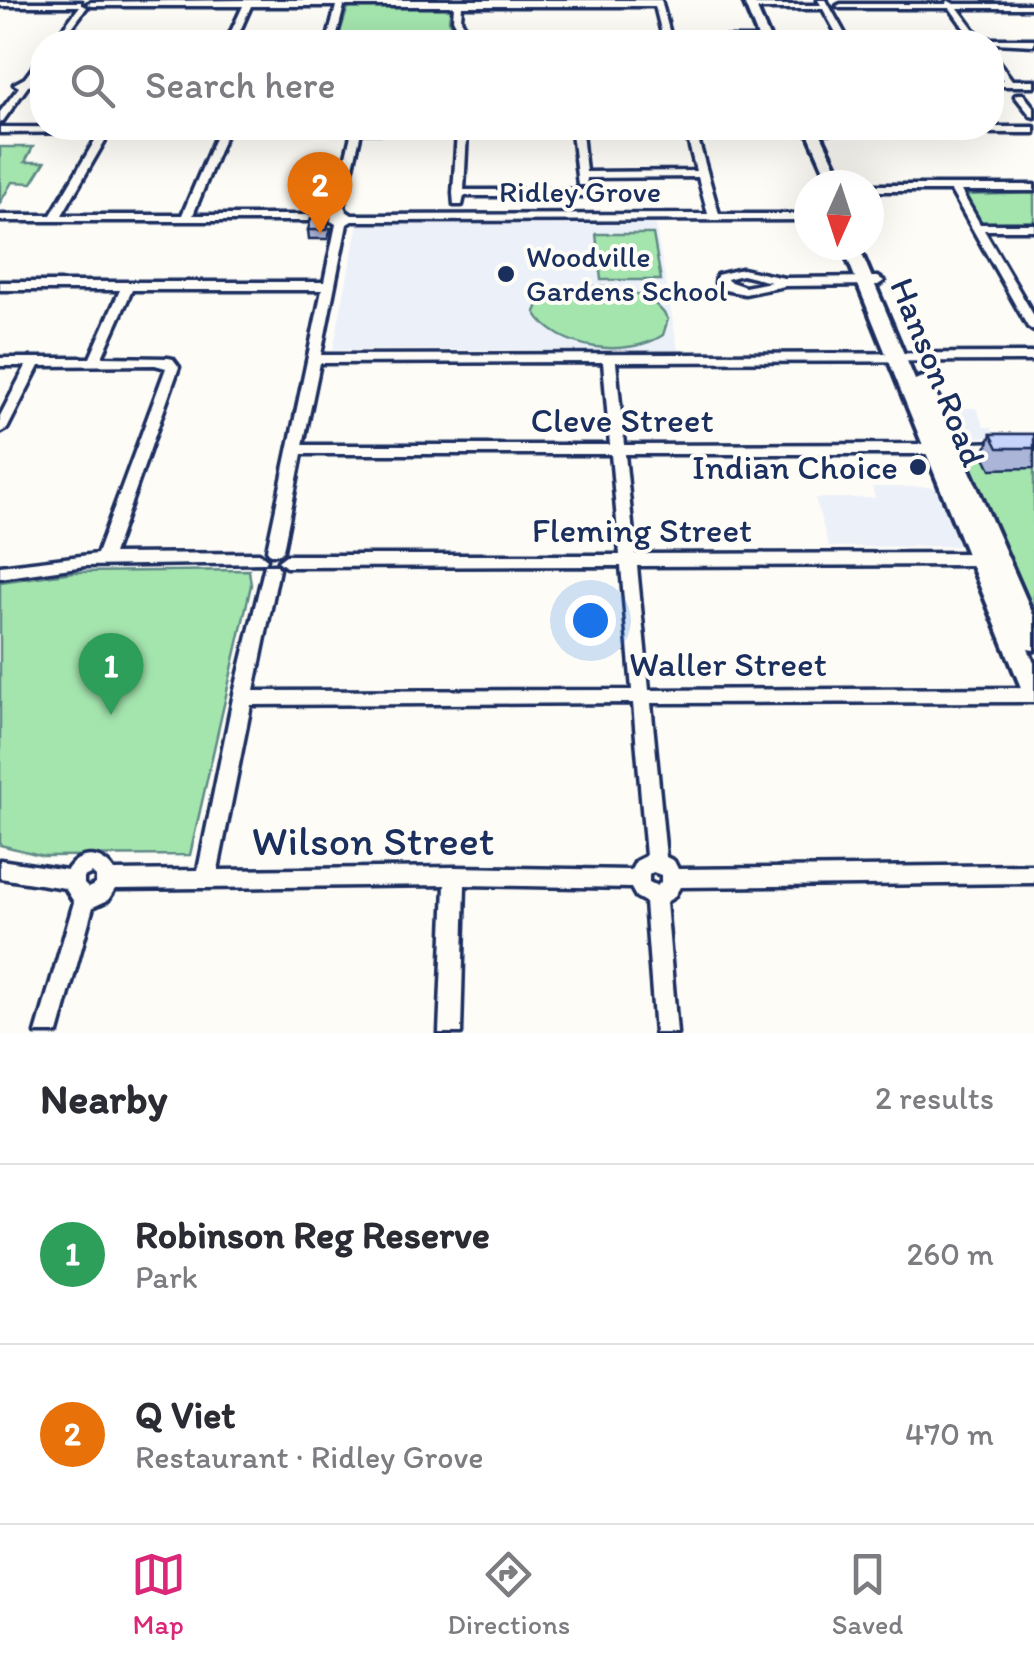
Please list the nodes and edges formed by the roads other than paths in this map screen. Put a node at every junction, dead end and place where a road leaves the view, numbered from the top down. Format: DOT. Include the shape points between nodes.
graph roads {
  1 [pos="249,2"];
  2 [pos="458,2"];
  3 [pos="658,2"];
  4 [pos="86,3"];
  5 [pos="754,3"];
  6 [pos="824,3"];
  7 [pos="950,3"];
  8 [pos="0,4"];
  9 [pos="342,4"];
  10 [pos="841,6"];
  11 [pos="1034,6"];
  12 [pos="66,30"];
  13 [pos="236,30"];
  14 [pos="334,30"];
  15 [pos="463,30"];
  16 [pos="665,30"];
  17 [pos="765,30"];
  18 [pos="839,30"];
  19 [pos="970,30"];
  20 [pos="1004,42"];
  21 [pos="1034,42"];
  22 [pos="1004,77"];
  23 [pos="0,83"];
  24 [pos="30,83"];
  25 [pos="1004,84"];
  26 [pos="1009,84"];
  27 [pos="1034,84"];
  28 [pos="1020,96"];
  29 [pos="1034,114"];
  30 [pos="0,120"];
  31 [pos="0,130"];
  32 [pos="30,130"];
  33 [pos="1004,130"];
  34 [pos="1034,130"];
  35 [pos="100,140"];
  36 [pos="219,140"];
  37 [pos="355,140"];
  38 [pos="462,140"];
  39 [pos="579,140"];
  40 [pos="694,140"];
  41 [pos="811,140"];
  42 [pos="813,140"];
  43 [pos="820,170"];
  44 [pos="830,170"];
  45 [pos="702,174"];
  46 [pos="581,175"];
  47 [pos="884,188"];
  48 [pos="954,188"];
  49 [pos="1034,188"];
  50 [pos="582,192"];
  51 [pos="458,193"];
  52 [pos="584,217"];
  53 [pos="714,217"];
  54 [pos="794,217"];
  55 [pos="0,218"];
  56 [pos="55,218"];
  57 [pos="186,218"];
  58 [pos="341,218"];
  59 [pos="457,218"];
  60 [pos="976,227"];
  61 [pos="1034,227"];
  62 [pos="859,260"];
  63 [pos="866,260"];
  64 [pos="872,281"];
  65 [pos="784,282"];
  66 [pos="0,286"];
  67 [pos="128,286"];
  68 [pos="330,286"];
  69 [pos="1034,326"];
  70 [pos="1034,357"];
  71 [pos="609,358"];
  72 [pos="904,358"];
  73 [pos="316,359"];
  74 [pos="0,362"];
  75 [pos="34,362"];
  76 [pos="94,362"];
  77 [pos="0,428"];
  78 [pos="1034,445"];
  79 [pos="942,448"];
  80 [pos="295,450"];
  81 [pos="618,450"];
  82 [pos="989,559"];
  83 [pos="103,560"];
  84 [pos="273,560"];
  85 [pos="629,560"];
  86 [pos="0,572"];
  87 [pos="1034,642"];
  88 [pos="1034,693"];
  89 [pos="642,696"];
  90 [pos="242,698"];
  91 [pos="657,863"];
  92 [pos="0,869"];
  93 [pos="1034,874"];
  94 [pos="456,876"];
  95 [pos="206,878"];
  96 [pos="673,878"];
  97 [pos="638,879"];
  98 [pos="80,888"];
  99 [pos="655,895"];
  100 [pos="47,1033"];
  101 [pos="450,1033"];
  102 [pos="666,1033"];
  1 -- 4 [label="street"];
  1 -- 9 [label="street"];
  1 -- 13 [label="street"];
  2 -- 3 [label="street"];
  2 -- 9 [label="street"];
  2 -- 15 [label="street"];
  3 -- 16 [label="street"];
  4 -- 8 [label="street"];
  4 -- 12 [label="street"];
  5 -- 6 [label="street"];
  5 -- 17 [label="main road"];
  6 -- 18 [label="street"];
  7 -- 10 [label="street"];
  7 -- 11 [label="street"];
  7 -- 19 [label="street"];
  9 -- 14 [label="street"];
  20 -- 21 [label="street"];
  22 -- 26 [label="street"];
  23 -- 24 [label="street"];
  24 -- 30 [label="street"];
  25 -- 26 [label="street"];
  26 -- 27 [label="street"];
  28 -- 29 [label="street"];
  31 -- 32 [label="street"];
  33 -- 34 [label="street"];
  35 -- 56 [label="street"];
  36 -- 57 [label="street"];
  37 -- 58 [label="street"];
  38 -- 51 [label="street"];
  39 -- 46 [label="street"];
  40 -- 45 [label="street"];
  41 -- 43 [label="main road"];
  42 -- 44 [label="main road"];
  45 -- 46 [label="street"];
  45 -- 53 [label="street"];
  46 -- 50 [label="street"];
  47 -- 48 [label="street"];
  48 -- 49 [label="street"];
  48 -- 60 [label="street"];
  50 -- 51 [label="street"];
  50 -- 52 [label="street"];
  51 -- 59 [label="street"];
  52 -- 53 [label="street, Ridley Grove"];
  52 -- 59 [label="street, Ridley Grove"];
  53 -- 54 [label="street, Ridley Grove"];
  55 -- 56 [label="street, Ridley Grove"];
  56 -- 57 [label="street, Ridley Grove"];
  57 -- 58 [label="street, Ridley Grove"];
  58 -- 59 [label="street, Ridley Grove"];
  58 -- 68 [label="street"];
  60 -- 61 [label="street"];
  60 -- 69 [label="street"];
  62 -- 64 [label="main road, Hanson Road"];
  63 -- 64 [label="main road, Hanson Road"];
  64 -- 65 [label="street"];
  64 -- 72 [label="main road, Hanson Road"];
  66 -- 67 [label="street"];
  67 -- 68 [label="street"];
  67 -- 76 [label="street"];
  68 -- 73 [label="street"];
  70 -- 72 [label="street"];
  71 -- 72 [label="street"];
  71 -- 73 [label="street"];
  71 -- 81 [label="street"];
  72 -- 79 [label="main road, Hanson Road"];
  73 -- 80 [label="street"];
  74 -- 75 [label="street"];
  75 -- 76 [label="street"];
  75 -- 77 [label="street"];
  76 -- 83 [label="street" via="155,361 173,368"];
  78 -- 79 [label="street, Cleve Street"];
  79 -- 81 [label="street, Cleve Street"];
  79 -- 82 [label="main road, Hanson Road"];
  80 -- 81 [label="street, Cleve Street"];
  80 -- 84 [label="street"];
  81 -- 85 [label="street"];
  82 -- 85 [label="street, Fleming Street"];
  82 -- 87 [label="main road, Hanson Road"];
  82 -- 88 [label="main road, Hanson Road"];
  83 -- 84 [label="street, Fleming Street"];
  83 -- 86 [label="street, Fleming Street"];
  84 -- 85 [label="street, Fleming Street"];
  84 -- 90 [label="street"];
  85 -- 89 [label="street"];
  88 -- 89 [label="street, Waller Street"];
  89 -- 90 [label="street, Waller Street"];
  89 -- 91 [label="street"];
  90 -- 95 [label="street"];
  91 -- 96 [label="street"];
  91 -- 97 [label="street" via="642,868"];
  92 -- 98 [label="street"];
  93 -- 96 [label="street"];
  94 -- 95 [label="street, Wilson Street"];
  94 -- 97 [label="street, Wilson Street"];
  94 -- 101 [label="street"];
  95 -- 98 [label="street, Wilson Street" via="108,880 98,865 81,870"];
  96 -- 99 [label="street" via="671,888"];
  97 -- 99 [label="street"];
  98 -- 100 [label="street"];
  99 -- 102 [label="street"];
}
